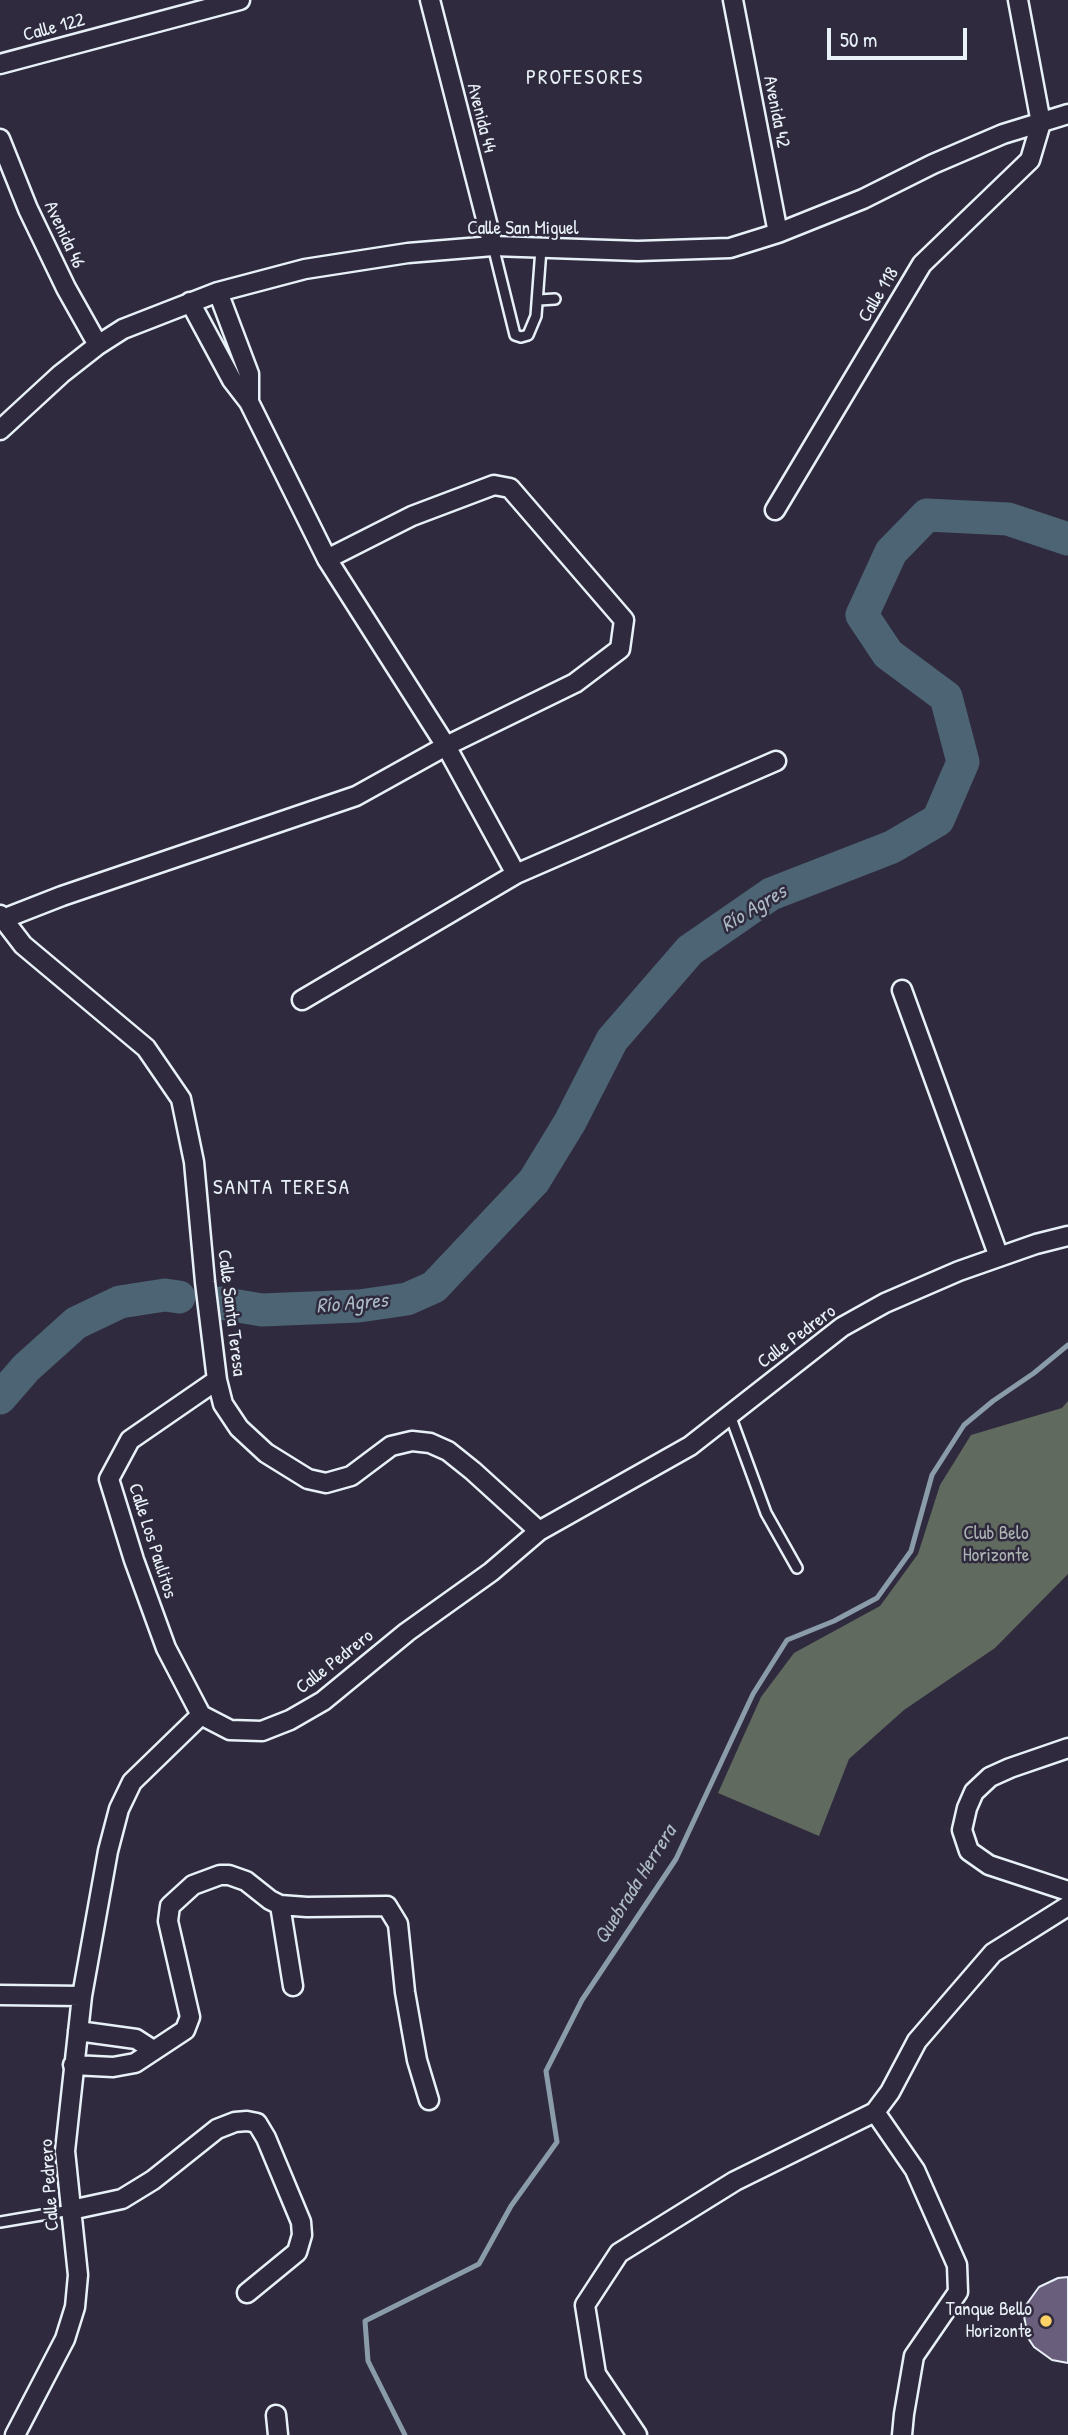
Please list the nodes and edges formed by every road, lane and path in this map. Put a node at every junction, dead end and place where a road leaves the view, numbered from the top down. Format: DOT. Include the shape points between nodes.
graph roads {
  1 [pos="240,0"];
  2 [pos="430,0"];
  3 [pos="733,0"];
  4 [pos="1018,0"];
  5 [pos="0,64"];
  6 [pos="1068,114"];
  7 [pos="1041,123"];
  8 [pos="0,139"];
  9 [pos="778,233"];
  10 [pos="492,246"];
  11 [pos="541,249"];
  12 [pos="218,292"];
  13 [pos="555,299"];
  14 [pos="539,300"];
  15 [pos="190,302"];
  16 [pos="97,345"];
  17 [pos="249,402"];
  18 [pos="0,430"];
  19 [pos="775,510"];
  20 [pos="327,559"];
  21 [pos="446,746"];
  22 [pos="776,761"];
  23 [pos="516,874"];
  24 [pos="1,917"];
  25 [pos="902,990"];
  26 [pos="302,1000"];
  27 [pos="1068,1236"];
  28 [pos="999,1257"];
  29 [pos="217,1380"];
  30 [pos="730,1415"];
  31 [pos="540,1531"];
  32 [pos="797,1568"];
  33 [pos="201,1715"];
  34 [pos="1068,1748"];
  35 [pos="1068,1891"];
  36 [pos="280,1905"];
  37 [pos="1068,1906"];
  38 [pos="293,1986"];
  39 [pos="0,1995"];
  40 [pos="82,1996"];
  41 [pos="78,2031"];
  42 [pos="153,2050"];
  43 [pos="74,2065"];
  44 [pos="429,2100"];
  45 [pos="875,2112"];
  46 [pos="71,2210"];
  47 [pos="0,2222"];
  48 [pos="247,2293"];
  49 [pos="276,2415"];
  50 [pos="15,2435"];
  51 [pos="278,2435"];
  52 [pos="637,2435"];
  53 [pos="902,2435"];
  1 -- 5 [label="street, Calle 122"];
  2 -- 10 [label="street, Avenida 44"];
  3 -- 9 [label="street, Avenida 42"];
  4 -- 7 [label="street"];
  6 -- 7 [label="street, Calle San Miguel"];
  7 -- 9 [label="street, Calle San Miguel" via="991,139 863,200"];
  7 -- 19 [label="street, Calle 118" via="1030,160 922,264"];
  8 -- 16 [label="street, Avenida 46" via="33,220"];
  9 -- 11 [label="street, Calle San Miguel" via="730,248"];
  10 -- 11 [label="street, Calle San Miguel"];
  10 -- 12 [label="street, Calle San Miguel" via="305,269"];
  10 -- 14 [label="lane" via="515,335 528,335"];
  11 -- 14 [label="lane"];
  12 -- 15 [label="street, Calle San Miguel"];
  12 -- 17 [label="street" via="249,374"];
  13 -- 14 [label="lane"];
  15 -- 16 [label="street, Calle San Miguel" via="123,329"];
  15 -- 17 [label="street"];
  16 -- 18 [label="street, Calle San Miguel"];
  17 -- 20 [label="street"];
  20 -- 21 [label="street"];
  20 -- 21 [label="street" via="412,516 494,485 510,488 624,620 620,649 575,683"];
  21 -- 23 [label="street"];
  21 -- 24 [label="street" via="356,796"];
  22 -- 23 [label="street"];
  23 -- 26 [label="street"];
  24 -- 29 [label="street, Calle Santa Teresa" via="23,945 146,1048 181,1099 194,1163"];
  25 -- 28 [label="street"];
  27 -- 28 [label="street, Calle Pedrero"];
  28 -- 30 [label="street, Calle Pedrero" via="885,1303 842,1327"];
  29 -- 31 [label="street, Calle Santa Teresa" via="223,1404 239,1428 266,1453 308,1479 337,1482 391,1446 430,1443 473,1471"];
  29 -- 33 [label="street, Calle Los Paulitos" via="130,1440 109,1479 166,1648"];
  30 -- 31 [label="street, Calle Pedrero" via="690,1446"];
  30 -- 32 [label="lane" via="766,1513"];
  31 -- 33 [label="street, Calle Pedrero" via="323,1701 290,1720 262,1731 230,1730"];
  33 -- 40 [label="street, Calle Pedrero" via="132,1782 119,1809"];
  34 -- 35 [label="street" via="990,1777 974,1792 962,1830 969,1851 989,1865"];
  36 -- 38 [label="street"];
  36 -- 42 [label="street" via="229,1875 208,1878 174,1900 168,1921 190,2017 185,2030"];
  36 -- 44 [label="street" via="377,1905 387,1906 394,1914 417,2060"];
  37 -- 45 [label="street" via="993,1953 917,2041"];
  39 -- 40 [label="street"];
  40 -- 41 [label="street, Calle Pedrero"];
  41 -- 42 [label="street" via="136,2039"];
  41 -- 43 [label="street, Calle Pedrero"];
  42 -- 43 [label="street" via="135,2063"];
  43 -- 46 [label="street, Calle Pedrero" via="65,2151"];
  45 -- 52 [label="street" via="735,2181 619,2253 585,2305 596,2374"];
  45 -- 53 [label="street" via="915,2170 957,2265 958,2292 914,2356"];
  46 -- 47 [label="lane"];
  46 -- 48 [label="street" via="122,2199 217,2129 235,2122 257,2123 301,2222 302,2235 297,2252"];
  46 -- 50 [label="street, Calle Pedrero" via="78,2275 75,2307 65,2339"];
  49 -- 51 [label="street"];
}
